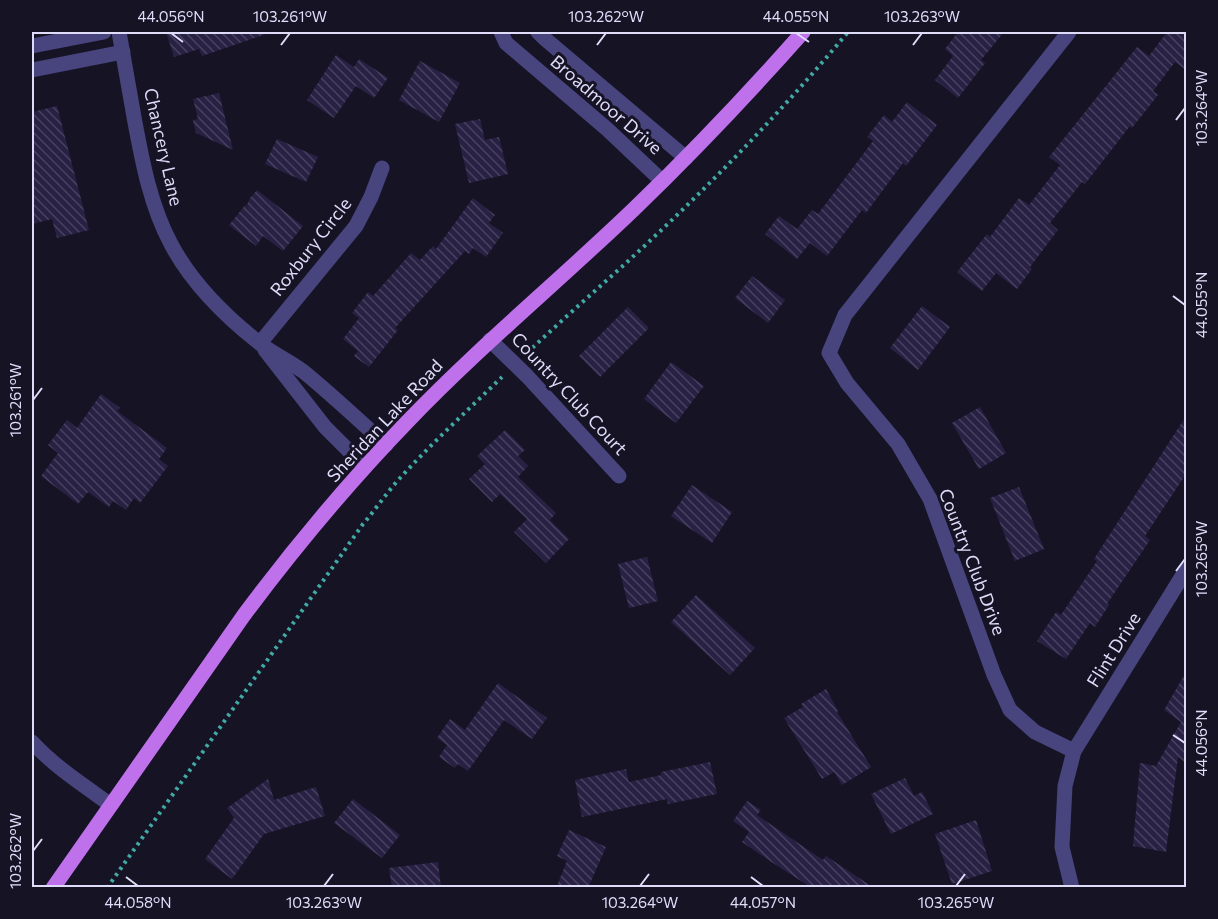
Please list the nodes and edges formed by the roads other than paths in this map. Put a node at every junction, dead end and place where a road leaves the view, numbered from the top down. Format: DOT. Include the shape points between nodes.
graph roads {
  1 [pos="104,32"];
  2 [pos="119,32"];
  3 [pos="501,32"];
  4 [pos="538,32"];
  5 [pos="803,32"];
  6 [pos="1069,32"];
  7 [pos="32,46"];
  8 [pos="123,52"];
  9 [pos="32,70"];
  10 [pos="686,158"];
  11 [pos="382,168"];
  12 [pos="662,181"];
  13 [pos="490,340"];
  14 [pos="260,343"];
  15 [pos="386,445"];
  16 [pos="365,467"];
  17 [pos="619,476"];
  18 [pos="1186,570"];
  19 [pos="32,742"];
  20 [pos="1074,751"];
  21 [pos="111,805"];
  22 [pos="53,888"];
  23 [pos="1072,888"];
  1 -- 7 [label="street"];
  2 -- 8 [label="street, Chancery Lane"];
  3 -- 12 [label="street, Broadmoor Drive" via="506,43"];
  4 -- 10 [label="street, Broadmoor Drive"];
  5 -- 10 [label="main road, Sheridan Lake Road"];
  6 -- 20 [label="street, Country Club Drive" via="844,315 829,353 846,382 898,444 930,499 1010,711 1035,732"];
  8 -- 9 [label="street"];
  8 -- 14 [label="street, Chancery Lane" via="148,185 171,244 206,293"];
  10 -- 12 [label="main road, Sheridan Lake Road"];
  11 -- 14 [label="street, Roxbury Circle" via="356,226"];
  12 -- 13 [label="main road, Sheridan Lake Road"];
  13 -- 15 [label="main road, Sheridan Lake Road"];
  13 -- 17 [label="street, Country Club Court"];
  14 -- 15 [label="street, Chancery Lane" via="305,374"];
  14 -- 16 [label="street, Chancery Lane" via="325,427"];
  15 -- 16 [label="main road, Sheridan Lake Road"];
  16 -- 21 [label="main road, Sheridan Lake Road" via="257,597"];
  18 -- 20 [label="street, Flint Drive"];
  19 -- 21 [label="street" via="69,776"];
  20 -- 23 [label="street" via="1065,786 1062,847"];
  21 -- 22 [label="main road, Sheridan Lake Road"];
}
